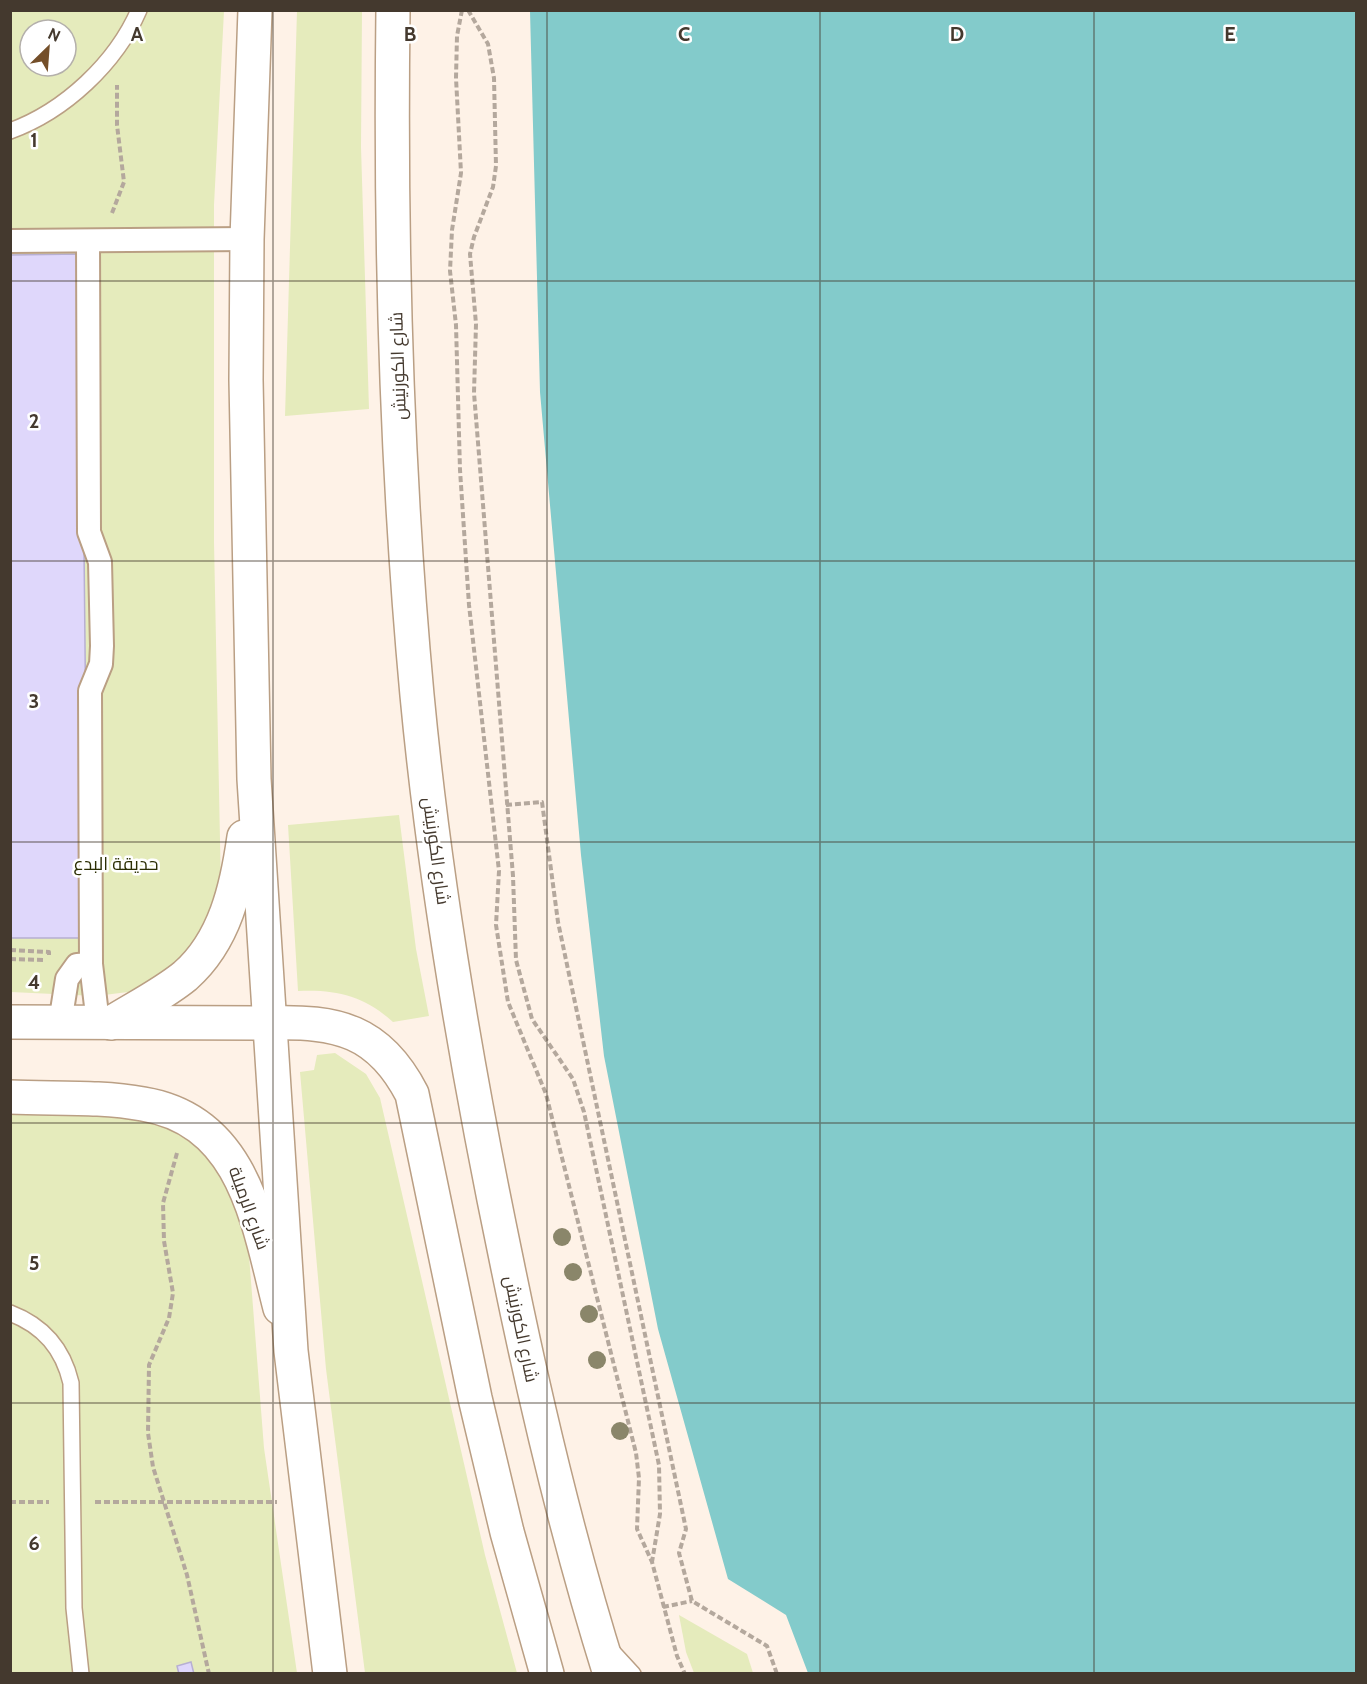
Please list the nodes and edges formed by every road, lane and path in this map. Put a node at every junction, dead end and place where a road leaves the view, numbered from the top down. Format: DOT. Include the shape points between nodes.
graph roads {
  1 [pos="139,10"];
  2 [pos="255,10"];
  3 [pos="393,10"];
  4 [pos="462,10"];
  5 [pos="468,10"];
  6 [pos="122,42"];
  7 [pos="10,131"];
  8 [pos="247,239"];
  9 [pos="10,241"];
  10 [pos="93,241"];
  11 [pos="254,779"];
  12 [pos="506,805"];
  13 [pos="10,950"];
  14 [pos="10,959"];
  15 [pos="92,964"];
  16 [pos="10,1022"];
  17 [pos="60,1023"];
  18 [pos="104,1023"];
  19 [pos="270,1023"];
  20 [pos="10,1097"];
  21 [pos="179,1148"];
  22 [pos="10,1313"];
  23 [pos="291,1351"];
  24 [pos="10,1502"];
  25 [pos="72,1502"];
  26 [pos="163,1502"];
  27 [pos="307,1502"];
  28 [pos="652,1562"];
  29 [pos="692,1601"];
  30 [pos="663,1607"];
  31 [pos="599,1637"];
  32 [pos="81,1674"];
  33 [pos="208,1674"];
  34 [pos="330,1674"];
  35 [pos="547,1674"];
  36 [pos="610,1674"];
  37 [pos="633,1674"];
  38 [pos="685,1674"];
  39 [pos="777,1674"];
  1 -- 6 [label="lane"];
  2 -- 8 [label="main road"];
  3 -- 31 [label="main road, شارع الكورنيش" via="391,151 403,521 435,853 480,1137 510,1282"];
  4 -- 28 [label="path" via="456,78 461,173 450,271 469,605 499,871 496,925 508,1002 542,1079 636,1453 637,1528"];
  5 -- 12 [label="path" via="488,44 494,78 496,166 488,204 474,237 470,270 476,324 474,393"];
  6 -- 7 [label="lane" via="90,80 42,115"];
  6 -- 10 [label="path" via="116,95 124,182 119,199"];
  8 -- 10 [label="street"];
  8 -- 11 [label="main road"];
  9 -- 10 [label="street"];
  10 -- 15 [label="street" via="89,532 100,562 102,646 101,664 90,691"];
  11 -- 18 [label="main road" via="238,874 224,918 206,953 183,978"];
  11 -- 19 [label="main road"];
  12 -- 28 [label="path" via="519,976 532,1019 573,1079 581,1103 656,1449 661,1497"];
  12 -- 29 [label="path" via="542,802 558,921 686,1529 678,1553"];
  13 -- 14 [label="path" via="49,952 48,961"];
  15 -- 17 [label="street" via="77,965 69,973"];
  15 -- 18 [label="street"];
  16 -- 17 [label="main road"];
  17 -- 18 [label="main road"];
  18 -- 19 [label="main road"];
  19 -- 23 [label="main road"];
  19 -- 35 [label="main road" via="315,1022 356,1033 390,1059 412,1094 475,1398"];
  20 -- 23 [label="main road, شارع الرميلة" via="142,1103 195,1122 212,1136 230,1158 247,1192"];
  21 -- 26 [label="path" via="163,1203 171,1307 148,1373 150,1451"];
  22 -- 25 [label="lane" via="45,1333 66,1365 71,1383"];
  23 -- 27 [label="main road"];
  24 -- 25 [label="path"];
  25 -- 26 [label="path"];
  25 -- 32 [label="lane" via="74,1608"];
  26 -- 27 [label="path"];
  26 -- 33 [label="path" via="187,1575"];
  27 -- 34 [label="main road"];
  28 -- 30 [label="path"];
  29 -- 30 [label="path"];
  29 -- 39 [label="path" via="767,1646"];
  30 -- 38 [label="path"];
  31 -- 36 [label="main road, شارع الكورنيش"];
  31 -- 37 [label="lane"];
}
